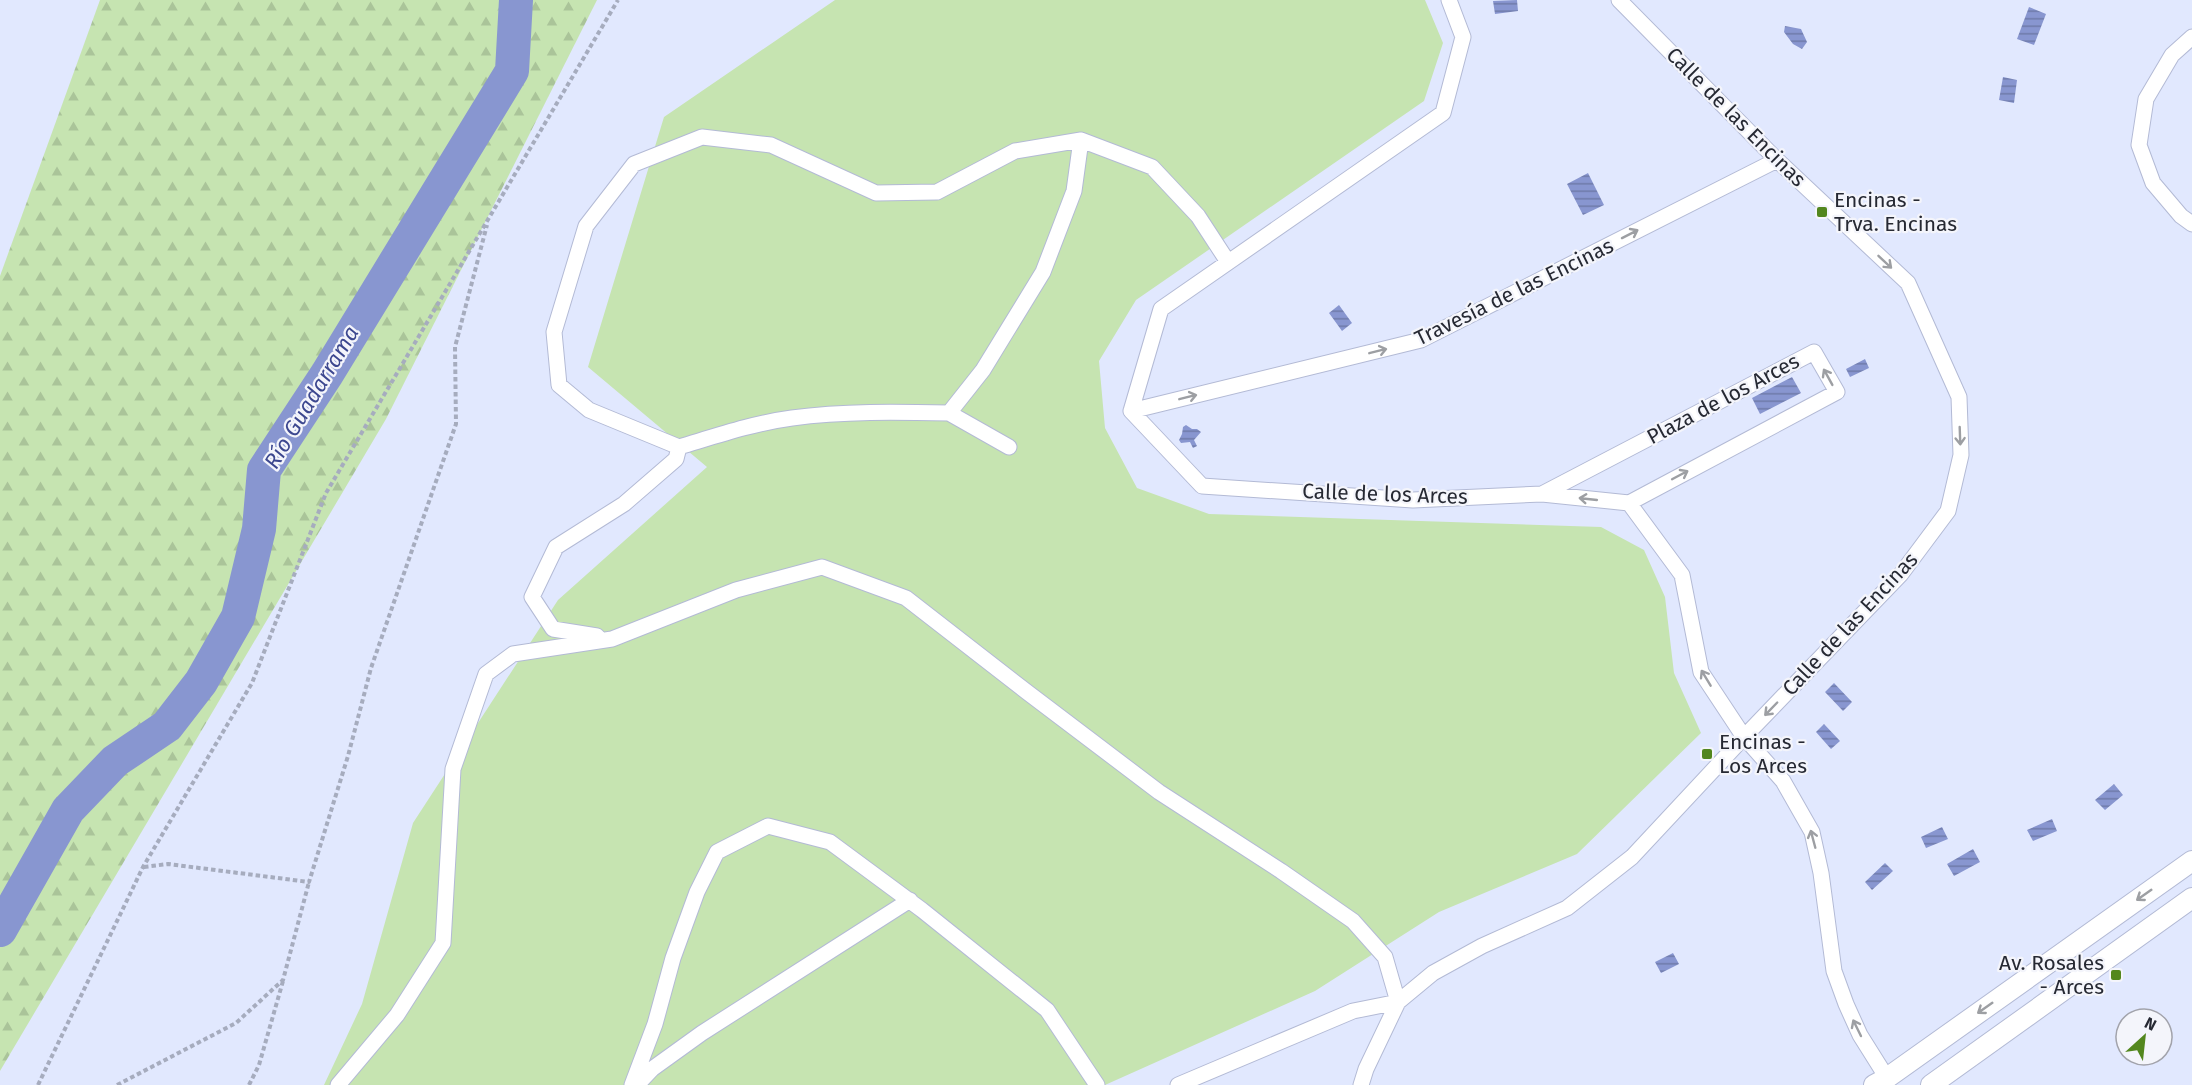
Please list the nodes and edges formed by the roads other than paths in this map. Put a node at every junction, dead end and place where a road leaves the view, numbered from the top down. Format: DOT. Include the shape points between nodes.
graph roads {
  1 [pos="1449,0"];
  2 [pos="1619,0"];
  3 [pos="2192,37"];
  4 [pos="1081,140"];
  5 [pos="1777,160"];
  6 [pos="2192,224"];
  7 [pos="1228,262"];
  8 [pos="1131,411"];
  9 [pos="949,413"];
  10 [pos="679,447"];
  11 [pos="1009,447"];
  12 [pos="1542,494"];
  13 [pos="1629,503"];
  14 [pos="612,639"];
  15 [pos="1744,737"];
  16 [pos="2192,861"];
  17 [pos="2192,898"];
  18 [pos="910,900"];
  19 [pos="1398,1002"];
  20 [pos="1880,1082"];
  21 [pos="338,1085"];
  22 [pos="632,1085"];
  23 [pos="637,1085"];
  24 [pos="1097,1085"];
  25 [pos="1178,1085"];
  26 [pos="1361,1085"];
  27 [pos="1931,1085"];
  1 -- 7 [label="street" via="1463,37 1443,113"];
  2 -- 5 [label="street, Calle de las Encinas"];
  3 -- 6 [label="street" via="2172,55 2145,99 2139,145 2153,183"];
  4 -- 7 [label="street" via="1152,167 1198,216"];
  4 -- 9 [label="street" via="1074,191 1043,272 983,370"];
  4 -- 10 [label="street" via="1015,151 938,192 876,193 771,145 702,137 634,164 586,226 554,332 559,385 589,410"];
  8 -- 5 [label="street, Travesía de las Encinas, one-way" via="1421,340"];
  5 -- 15 [label="street, Calle de las Encinas, one-way" via="1908,283 1959,397 1961,455 1948,511 1901,574"];
  7 -- 8 [label="street" via="1161,309"];
  8 -- 12 [label="street, Calle de los Arces" via="1202,486 1413,500"];
  9 -- 10 [label="street" via="876,411 790,418"];
  9 -- 11 [label="street"];
  10 -- 14 [label="street" via="676,459 624,504 556,547 532,597 553,629"];
  13 -- 12 [label="street, Calle de los Arces, one-way"];
  13 -- 12 [label="street, Plaza de los Arces, one-way" via="1837,392 1814,352"];
  15 -- 13 [label="street, one-way" via="1701,672 1682,575"];
  14 -- 19 [label="street" via="736,590 822,567 906,598 1159,792 1353,921 1384,957"];
  14 -- 21 [label="street" via="513,654 486,674 453,769 442,944 397,1015"];
  15 -- 19 [label="street, Calle de las Encinas" via="1632,857 1568,908 1482,946 1433,973"];
  20 -- 15 [label="street, one-way" via="1834,971 1812,832 1783,781"];
  16 -- 20 [label="street, one-way"];
  17 -- 27 [label="street"];
  18 -- 22 [label="street" via="830,842 768,826 717,852 697,892"];
  18 -- 23 [label="street" via="702,1033 652,1069"];
  18 -- 24 [label="street" via="1047,1010"];
  19 -- 25 [label="street" via="1353,1011"];
  19 -- 26 [label="street, Calle de las Encinas"];
}
